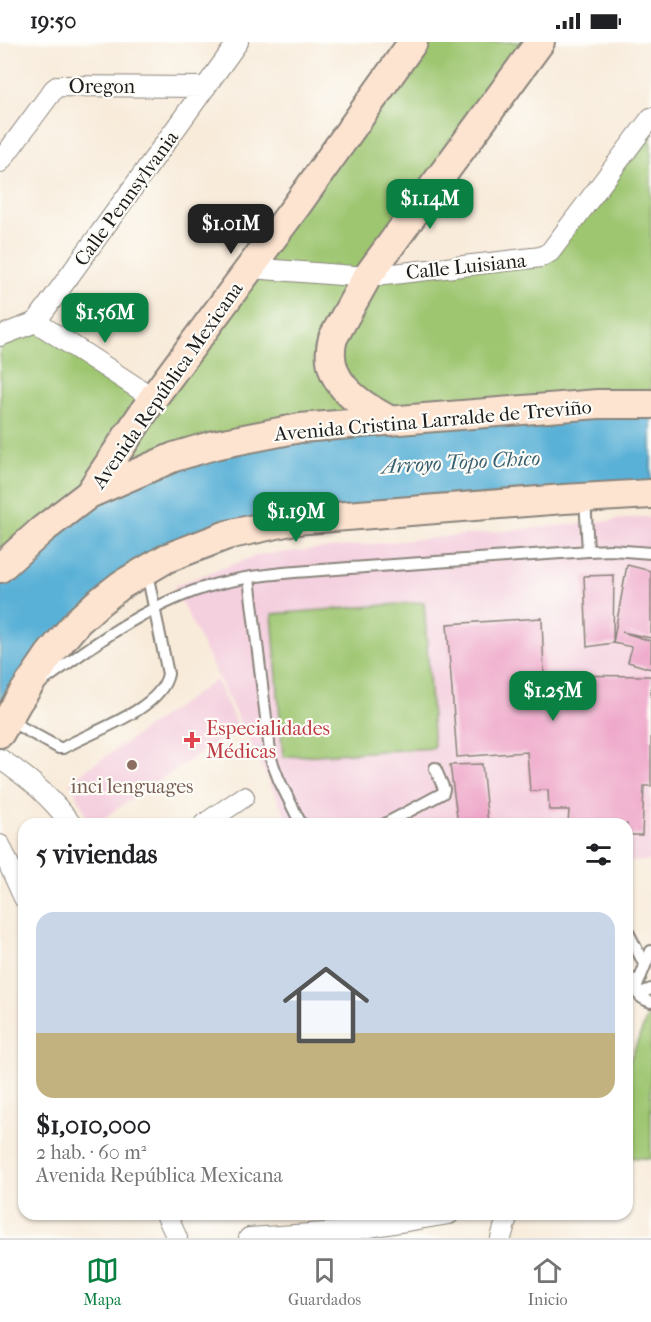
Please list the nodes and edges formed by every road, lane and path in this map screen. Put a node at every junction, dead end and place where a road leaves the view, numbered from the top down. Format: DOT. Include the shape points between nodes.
graph roads {
  1 [pos="238,42"];
  2 [pos="412,42"];
  3 [pos="540,42"];
  4 [pos="206,87"];
  5 [pos="651,118"];
  6 [pos="0,162"];
  7 [pos="250,268"];
  8 [pos="367,277"];
  9 [pos="36,322"];
  10 [pos="0,336"];
  11 [pos="153,398"];
  12 [pos="651,404"];
  13 [pos="391,422"];
  14 [pos="89,494"];
  15 [pos="651,494"];
  16 [pos="585,497"];
  17 [pos="588,551"];
  18 [pos="651,553"];
  19 [pos="0,568"];
  20 [pos="146,570"];
  21 [pos="249,578"];
  22 [pos="155,609"];
  23 [pos="9,718"];
  24 [pos="0,759"];
  25 [pos="435,768"];
  26 [pos="244,797"];
  27 [pos="67,818"];
  28 [pos="213,818"];
  29 [pos="298,818"];
  30 [pos="396,818"];
  31 [pos="0,845"];
  32 [pos="18,885"];
  33 [pos="633,942"];
  34 [pos="651,951"];
  35 [pos="645,966"];
  36 [pos="633,979"];
  37 [pos="639,980"];
  38 [pos="651,989"];
  39 [pos="638,994"];
  40 [pos="651,1002"];
  41 [pos="169,1220"];
  42 [pos="413,1220"];
  43 [pos="506,1220"];
  44 [pos="177,1238"];
  45 [pos="249,1238"];
  46 [pos="501,1238"];
  1 -- 4 [label="street, Calle Pennsylvania"];
  2 -- 7 [label="main road, Avenida República Mexicana"];
  3 -- 8 [label="main road"];
  4 -- 6 [label="street, Oregon" via="58,86"];
  4 -- 9 [label="street, Calle Pennsylvania"];
  5 -- 8 [label="street, Calle Luisiana" via="545,256"];
  7 -- 8 [label="street, Calle Luisiana"];
  7 -- 11 [label="main road, Avenida República Mexicana"];
  8 -- 13 [label="main road" via="333,338 331,362 334,375 352,396"];
  9 -- 10 [label="street"];
  9 -- 11 [label="street"];
  11 -- 14 [label="main road, Avenida República Mexicana"];
  12 -- 13 [label="main road, Avenida Cristina Larralde de Treviño" via="598,404"];
  13 -- 14 [label="main road, Avenida Cristina Larralde de Treviño" via="300,428 214,446 174,457"];
  14 -- 19 [label="main road, Avenida Cristina Larralde de Treviño"];
  15 -- 16 [label="main road"];
  16 -- 17 [label="lane"];
  16 -- 20 [label="main road" via="295,520 227,535"];
  17 -- 18 [label="lane"];
  17 -- 21 [label="lane"];
  20 -- 22 [label="lane"];
  20 -- 23 [label="main road" via="78,621 50,654"];
  21 -- 22 [label="lane" via="204,588"];
  21 -- 29 [label="lane" via="272,759"];
  22 -- 23 [label="lane" via="75,659"];
  22 -- 23 [label="lane" via="168,674 166,684 133,713 61,748"];
  24 -- 27 [label="street" via="44,792"];
  25 -- 30 [label="lane" via="443,793"];
  26 -- 28 [label="street"];
  31 -- 32 [label="street"];
  33 -- 35 [label="lane"];
  34 -- 35 [label="lane"];
  35 -- 37 [label="lane"];
  36 -- 37 [label="lane"];
  37 -- 39 [label="lane"];
  38 -- 39 [label="lane"];
  39 -- 40 [label="lane"];
  41 -- 44 [label="street"];
  42 -- 45 [label="street" via="340,1232"];
  43 -- 46 [label="street"];
}
